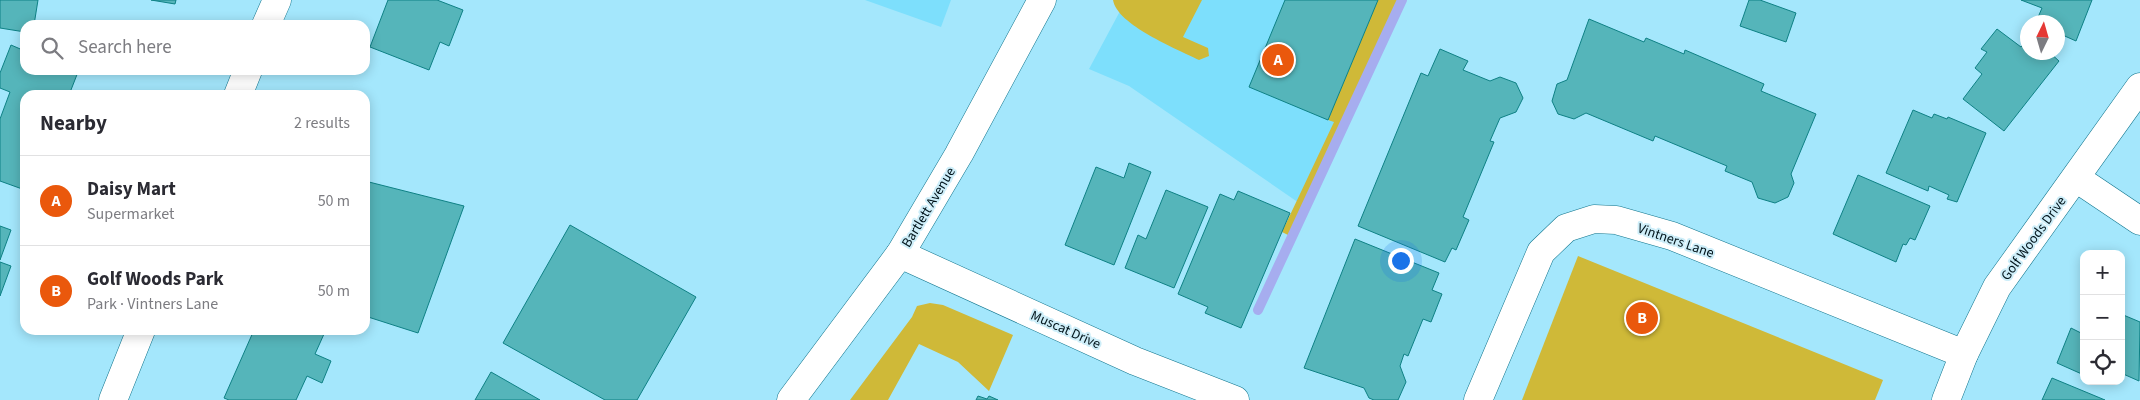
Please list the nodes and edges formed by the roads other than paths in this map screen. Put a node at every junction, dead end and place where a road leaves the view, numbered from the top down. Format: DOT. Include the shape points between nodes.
graph roads {
  1 [pos="277,0"];
  2 [pos="1042,0"];
  3 [pos="268,20"];
  4 [pos="246,75"];
  5 [pos="2140,87"];
  6 [pos="240,90"];
  7 [pos="2076,178"];
  8 [pos="2140,221"];
  9 [pos="900,254"];
  10 [pos="139,335"];
  11 [pos="1964,354"];
  12 [pos="1219,397"];
  13 [pos="113,400"];
  14 [pos="791,400"];
  15 [pos="1478,400"];
  16 [pos="1946,400"];
  1 -- 3 [label="street"];
  2 -- 9 [label="street, Bartlett Avenue" via="960,154"];
  4 -- 6 [label="street"];
  5 -- 7 [label="street, Golf Woods Drive"];
  7 -- 8 [label="street"];
  7 -- 11 [label="street, Golf Woods Drive" via="1997,287"];
  9 -- 12 [label="street, Muscat Drive"];
  9 -- 14 [label="street, Bartlett Avenue"];
  10 -- 13 [label="street"];
  11 -- 15 [label="street, Vintners Lane" via="1672,236 1616,220 1594,219 1566,228 1541,252"];
  11 -- 16 [label="street, Golf Woods Drive"];
}
